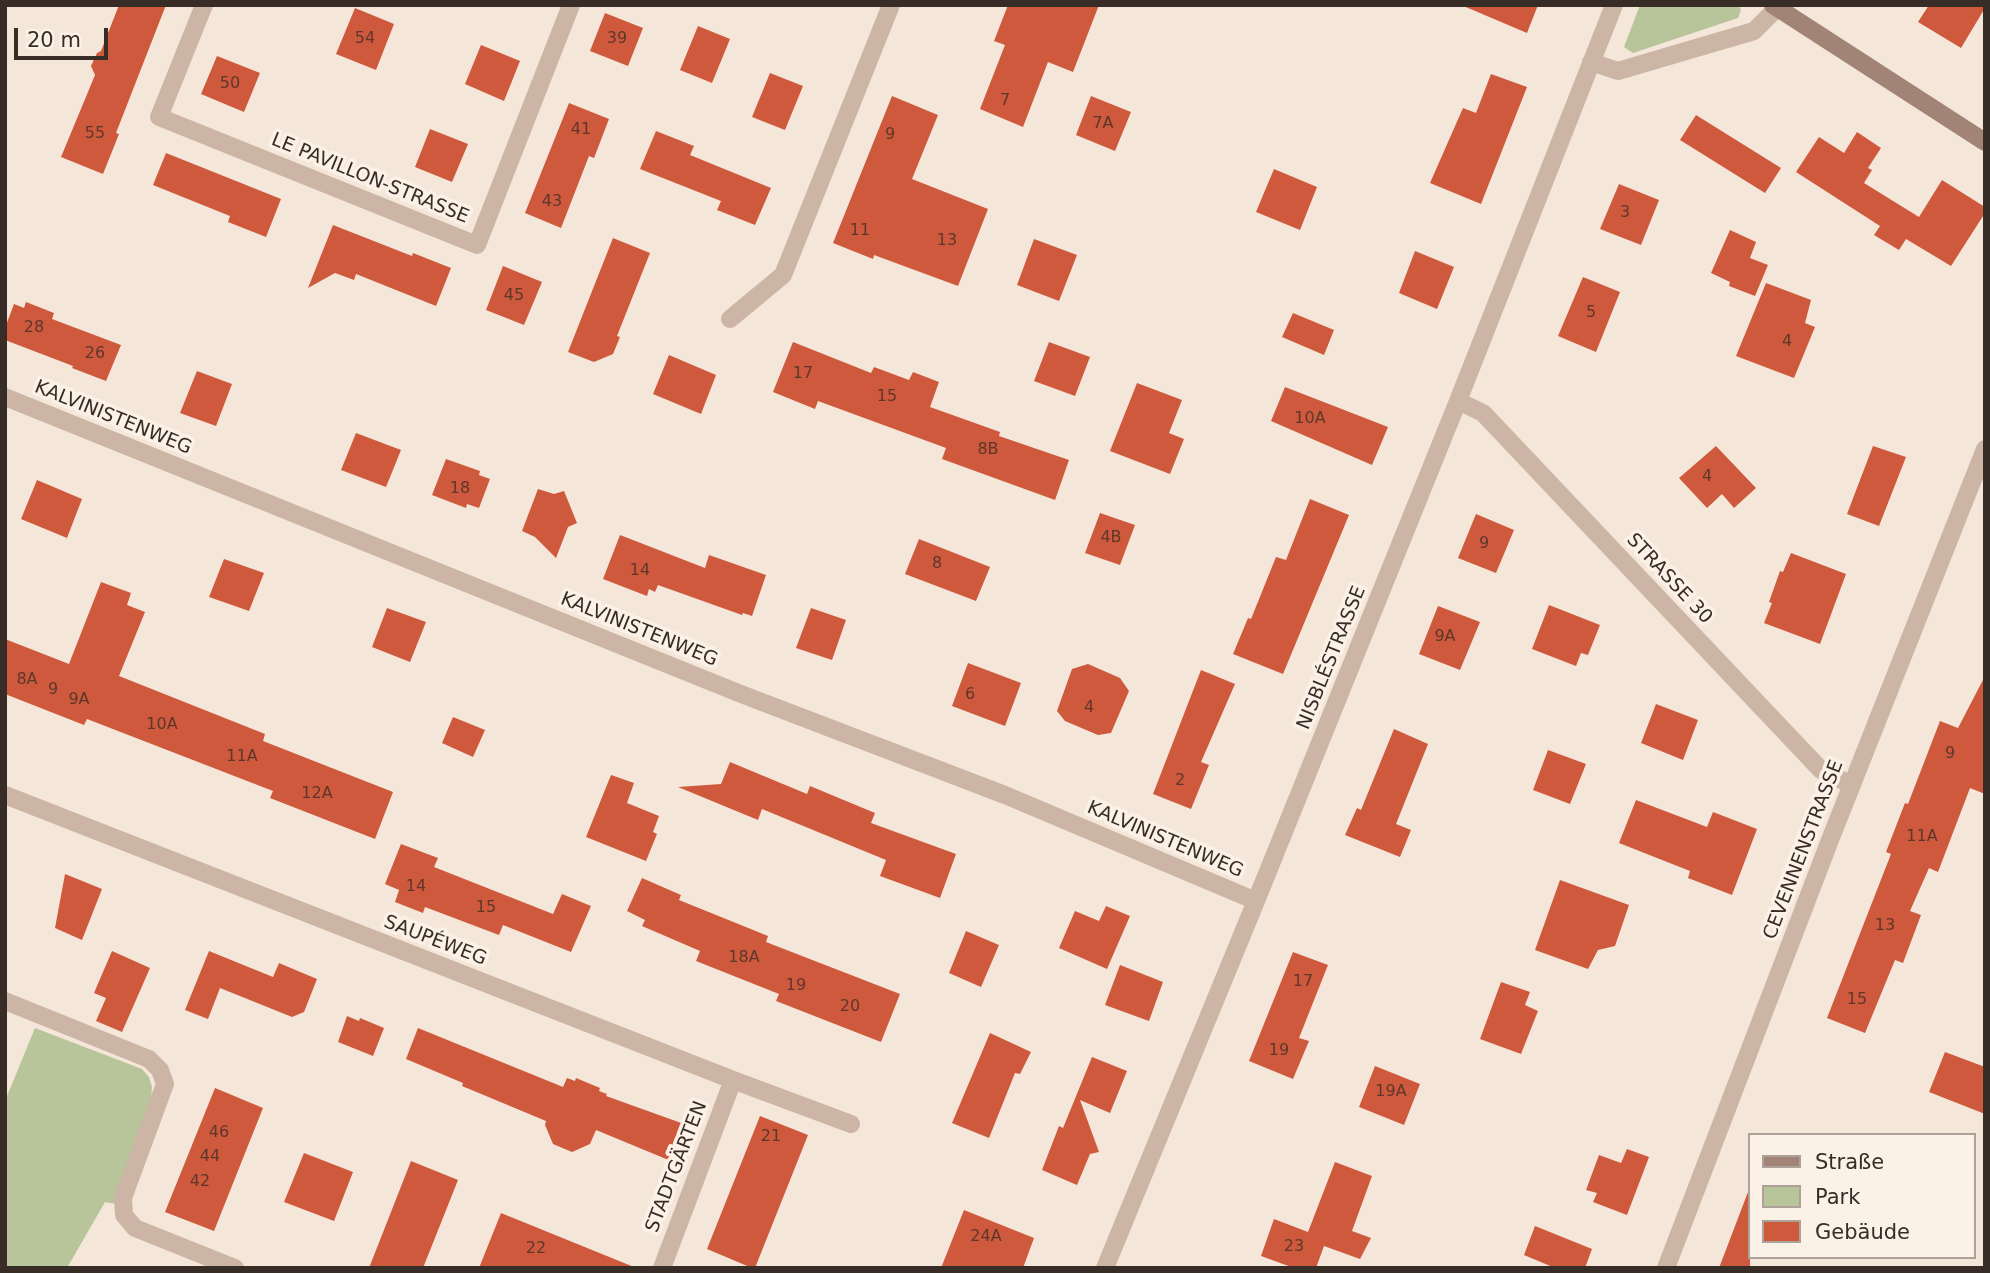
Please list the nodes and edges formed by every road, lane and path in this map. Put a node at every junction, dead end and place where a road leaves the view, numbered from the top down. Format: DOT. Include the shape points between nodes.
graph roads {
  1 [pos="204,5"];
  2 [pos="571,5"];
  3 [pos="891,5"];
  4 [pos="1614,5"];
  5 [pos="1777,6"];
  6 [pos="1591,62"];
  7 [pos="1985,142"];
  8 [pos="730,319"];
  9 [pos="5,397"];
  10 [pos="1458,401"];
  11 [pos="1985,449"];
  12 [pos="1852,785"];
  13 [pos="5,795"];
  14 [pos="1256,901"];
  15 [pos="5,1001"];
  16 [pos="733,1080"];
  17 [pos="850,1124"];
  18 [pos="235,1268"];
  19 [pos="662,1268"];
  20 [pos="1105,1268"];
  21 [pos="1666,1268"];
  1 -- 2 [label="street, LE PAVILLON-STRASSE" via="159,117 477,245"];
  3 -- 8 [label="street" via="783,275"];
  4 -- 6 [label="street, NISBLÉSTRASSE"];
  5 -- 6 [label="street" via="1754,31 1618,72"];
  5 -- 7 [label="street"];
  6 -- 10 [label="street, NISBLÉSTRASSE"];
  9 -- 14 [label="street, KALVINISTENWEG" via="729,689 980,785"];
  10 -- 12 [label="street, STRASSE 30" via="1483,413 1821,770"];
  10 -- 14 [label="street, NISBLÉSTRASSE"];
  11 -- 12 [label="street, CEVENNENSTRASSE"];
  12 -- 21 [label="street, CEVENNENSTRASSE"];
  13 -- 16 [label="street, SAUPÉWEG"];
  14 -- 20 [label="street, NISBLÉSTRASSE"];
  15 -- 18 [label="street" via="149,1059 160,1070 165,1084 123,1198 124,1215 135,1228"];
  16 -- 17 [label="street, SAUPÉWEG"];
  16 -- 19 [label="street, STADTGÄRTEN"];
}
